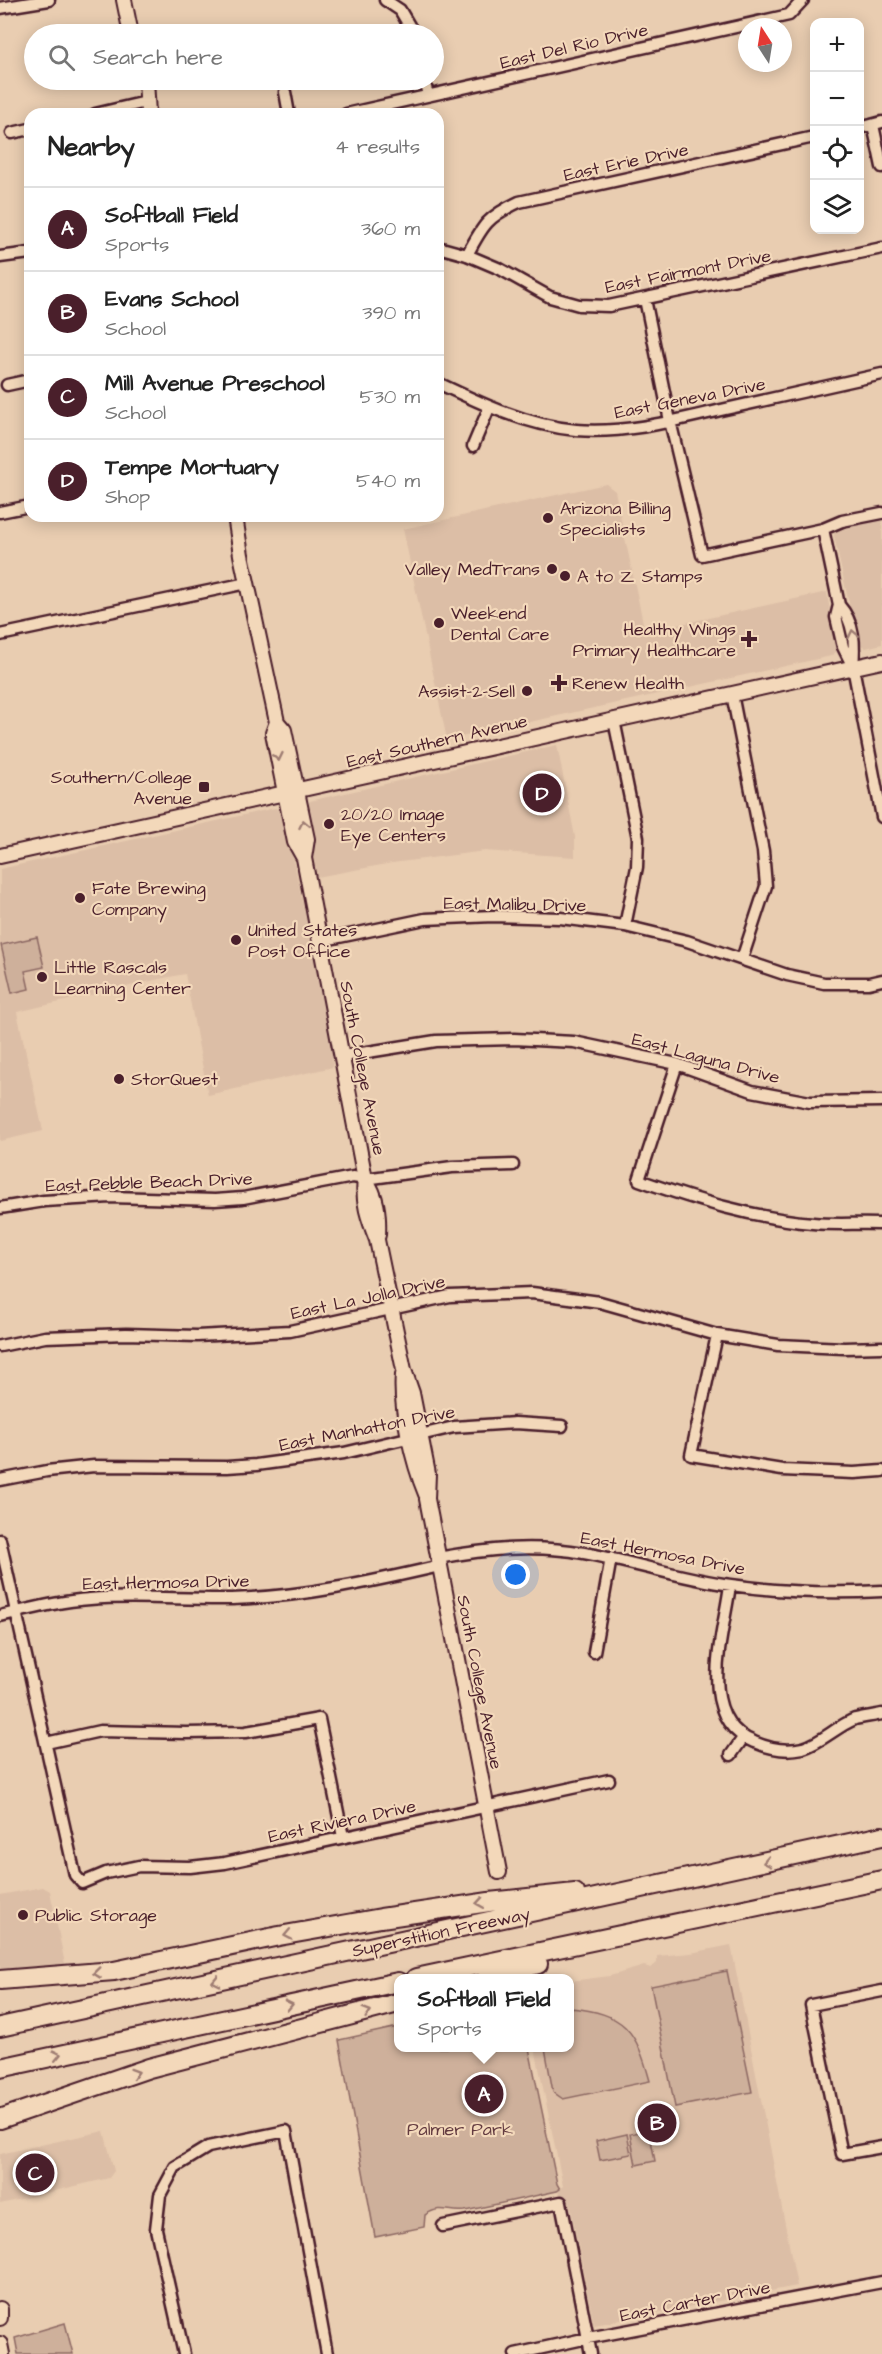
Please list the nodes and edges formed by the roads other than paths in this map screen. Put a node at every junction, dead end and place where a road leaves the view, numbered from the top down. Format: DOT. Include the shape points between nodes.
graph roads {
  1 [pos="49,0"];
  2 [pos="124,0"];
  3 [pos="385,0"];
  4 [pos="803,0"];
  5 [pos="0,8"];
  6 [pos="129,24"];
  7 [pos="408,24"];
  8 [pos="139,90"];
  9 [pos="146,90"];
  10 [pos="427,90"];
  11 [pos="285,92"];
  12 [pos="428,95"];
  13 [pos="147,108"];
  14 [pos="288,108"];
  15 [pos="372,108"];
  16 [pos="878,123"];
  17 [pos="24,130"];
  18 [pos="12,133"];
  19 [pos="810,138"];
  20 [pos="882,167"];
  21 [pos="882,248"];
  22 [pos="444,249"];
  23 [pos="24,254"];
  24 [pos="467,255"];
  25 [pos="0,257"];
  26 [pos="645,299"];
  27 [pos="882,374"];
  28 [pos="24,381"];
  29 [pos="7,385"];
  30 [pos="444,386"];
  31 [pos="489,408"];
  32 [pos="670,421"];
  33 [pos="473,446"];
  34 [pos="24,507"];
  35 [pos="0,512"];
  36 [pos="882,513"];
  37 [pos="234,522"];
  38 [pos="823,529"];
  39 [pos="247,583"];
  40 [pos="0,635"];
  41 [pos="882,661"];
  42 [pos="853,667"];
  43 [pos="732,694"];
  44 [pos="614,720"];
  45 [pos="291,792"];
  46 [pos="882,817"];
  47 [pos="0,856"];
  48 [pos="625,926"];
  49 [pos="320,941"];
  50 [pos="742,959"];
  51 [pos="882,980"];
  52 [pos="343,1056"];
  53 [pos="677,1064"];
  54 [pos="882,1101"];
  55 [pos="513,1165"];
  56 [pos="365,1179"];
  57 [pos="0,1208"];
  58 [pos="882,1224"];
  59 [pos="391,1308"];
  60 [pos="717,1335"];
  61 [pos="0,1346"];
  62 [pos="882,1347"];
  63 [pos="562,1426"];
  64 [pos="415,1436"];
  65 [pos="882,1471"];
  66 [pos="0,1480"];
  67 [pos="0,1540"];
  68 [pos="611,1558"];
  69 [pos="439,1562"];
  70 [pos="730,1586"];
  71 [pos="882,1591"];
  72 [pos="16,1612"];
  73 [pos="0,1616"];
  74 [pos="594,1652"];
  75 [pos="882,1714"];
  76 [pos="743,1738"];
  77 [pos="46,1743"];
  78 [pos="731,1755"];
  79 [pos="609,1780"];
  80 [pos="486,1807"];
  81 [pos="882,1826"];
  82 [pos="882,1836"];
  83 [pos="344,1837"];
  84 [pos="824,1849"];
  85 [pos="499,1872"];
  86 [pos="882,1881"];
  87 [pos="664,1884"];
  88 [pos="699,1919"];
  89 [pos="435,1974"];
  90 [pos="501,1974"];
  91 [pos="0,1980"];
  92 [pos="394,1983"];
  93 [pos="882,1991"];
  94 [pos="394,2004"];
  95 [pos="0,2027"];
  96 [pos="0,2068"];
  97 [pos="0,2119"];
  98 [pos="882,2147"];
  99 [pos="443,2226"];
  100 [pos="882,2282"];
  101 [pos="0,2309"];
  102 [pos="0,2318"];
  103 [pos="588,2338"];
  104 [pos="0,2344"];
  105 [pos="2,2354"];
  106 [pos="184,2354"];
  107 [pos="327,2354"];
  108 [pos="515,2354"];
  109 [pos="591,2354"];
  1 -- 5 [label="street"];
  2 -- 6 [label="street"];
  3 -- 7 [label="street" via="400,10"];
  4 -- 12 [label="street, East Del Rio Drive" via="789,15"];
  8 -- 13 [label="street"];
  9 -- 13 [label="street"];
  10 -- 12 [label="street"];
  11 -- 14 [label="street"];
  12 -- 15 [label="street, East Del Rio Drive"];
  16 -- 20 [label="street"];
  17 -- 18 [label="street"];
  19 -- 24 [label="street, East Erie Drive" via="519,202 496,213"];
  21 -- 26 [label="street, East Fairmont Drive"];
  22 -- 24 [label="street, East Fairmont Drive"];
  23 -- 25 [label="street"];
  24 -- 26 [label="street, East Fairmont Drive" via="550,297 579,305 609,306"];
  26 -- 32 [label="street"];
  27 -- 32 [label="street, East Geneva Drive"];
  28 -- 29 [label="street"];
  30 -- 31 [label="street, East Geneva Drive"];
  31 -- 32 [label="street, East Geneva Drive" via="576,430 620,430"];
  31 -- 33 [label="street"];
  32 -- 38 [label="street" via="702,555"];
  34 -- 35 [label="street"];
  36 -- 38 [label="street"];
  37 -- 39 [label="street, South College Avenue"];
  38 -- 42 [label="street" via="840,605 849,616 855,643"];
  39 -- 40 [label="street"];
  39 -- 45 [label="street, South College Avenue" via="277,722 284,730"];
  41 -- 42 [label="street, East Southern Avenue"];
  42 -- 43 [label="street, East Southern Avenue"];
  42 -- 46 [label="street"];
  43 -- 44 [label="street, East Southern Avenue"];
  43 -- 50 [label="street" via="763,851 766,886"];
  44 -- 45 [label="street, East Southern Avenue"];
  44 -- 48 [label="street" via="638,838 637,867"];
  45 -- 47 [label="street, East Southern Avenue"];
  45 -- 49 [label="street, South College Avenue" via="295,842 304,858"];
  48 -- 49 [label="street, East Malibu Drive" via="560,918 425,919"];
  48 -- 50 [label="street, East Malibu Drive"];
  49 -- 52 [label="street, South College Avenue"];
  50 -- 51 [label="street, East Malibu Drive" via="824,983"];
  52 -- 53 [label="street, East Laguna Drive" via="436,1041 514,1039 574,1042"];
  52 -- 56 [label="street, South College Avenue"];
  53 -- 54 [label="street, East Laguna Drive" via="752,1091 810,1102"];
  53 -- 58 [label="street" via="639,1180 752,1215 814,1223"];
  55 -- 56 [label="street, East Pebble Beach Drive" via="452,1167"];
  56 -- 57 [label="street, East Pebble Beach Drive" via="353,1177 233,1198 111,1197"];
  56 -- 59 [label="street, South College Avenue" via="373,1191 377,1240"];
  59 -- 60 [label="street, East La Jolla Drive" via="450,1296 532,1293 600,1302"];
  59 -- 61 [label="street, East La Jolla Drive" via="290,1331 45,1337"];
  59 -- 64 [label="street, South College Avenue" via="404,1370 401,1394"];
  60 -- 62 [label="street, East La Jolla Drive" via="778,1345"];
  60 -- 65 [label="street" via="691,1455 782,1470"];
  63 -- 64 [label="street, East Manhatton Drive" via="464,1426"];
  64 -- 66 [label="street, East Manhatton Drive" via="335,1454 256,1465 94,1466"];
  64 -- 69 [label="street, South College Avenue" via="418,1475 428,1498"];
  67 -- 72 [label="street"];
  68 -- 69 [label="street, East Hermosa Drive" via="557,1549 510,1548"];
  68 -- 70 [label="street, East Hermosa Drive"];
  68 -- 74 [label="street"];
  69 -- 72 [label="street, East Hermosa Drive" via="366,1582 297,1594 232,1599 89,1599"];
  69 -- 80 [label="street, South College Avenue"];
  70 -- 71 [label="street, East Hermosa Drive" via="841,1593"];
  70 -- 76 [label="street" via="717,1671 718,1699 729,1724"];
  72 -- 73 [label="street, East Hermosa Drive"];
  72 -- 77 [label="street"];
  75 -- 76 [label="street" via="855,1719 804,1748 774,1750"];
  76 -- 78 [label="street"];
  77 -- 83 [label="street" via="100,1731 246,1732 319,1719"];
  77 -- 83 [label="street, East Riviera Drive" via="75,1875 82,1883 140,1866 225,1863"];
  79 -- 80 [label="street, East Riviera Drive"];
  80 -- 83 [label="street, East Riviera Drive"];
  80 -- 85 [label="street, South College Avenue"];
  81 -- 84 [label="highway"];
  82 -- 84 [label="highway, Superstition Freeway"];
  84 -- 87 [label="highway, Superstition Freeway, one-way"];
  86 -- 88 [label="highway"];
  87 -- 91 [label="highway, one-way" via="489,1902 381,1918 114,1971"];
  87 -- 95 [label="highway, Superstition Freeway, one-way"];
  88 -- 89 [label="highway"];
  88 -- 90 [label="highway"];
  96 -- 92 [label="highway, one-way"];
  93 -- 98 [label="street" via="812,2005 842,2154"];
  97 -- 94 [label="highway, one-way" via="149,2068"];
  99 -- 103 [label="street" via="561,2202"];
  100 -- 103 [label="street, East Carter Drive"];
  101 -- 102 [label="street"];
  103 -- 108 [label="street, East Carter Drive"];
  103 -- 109 [label="street"];
  104 -- 105 [label="street"];
  106 -- 107 [label="street" via="156,2229 160,2195 175,2167 208,2147 286,2131"];
}
